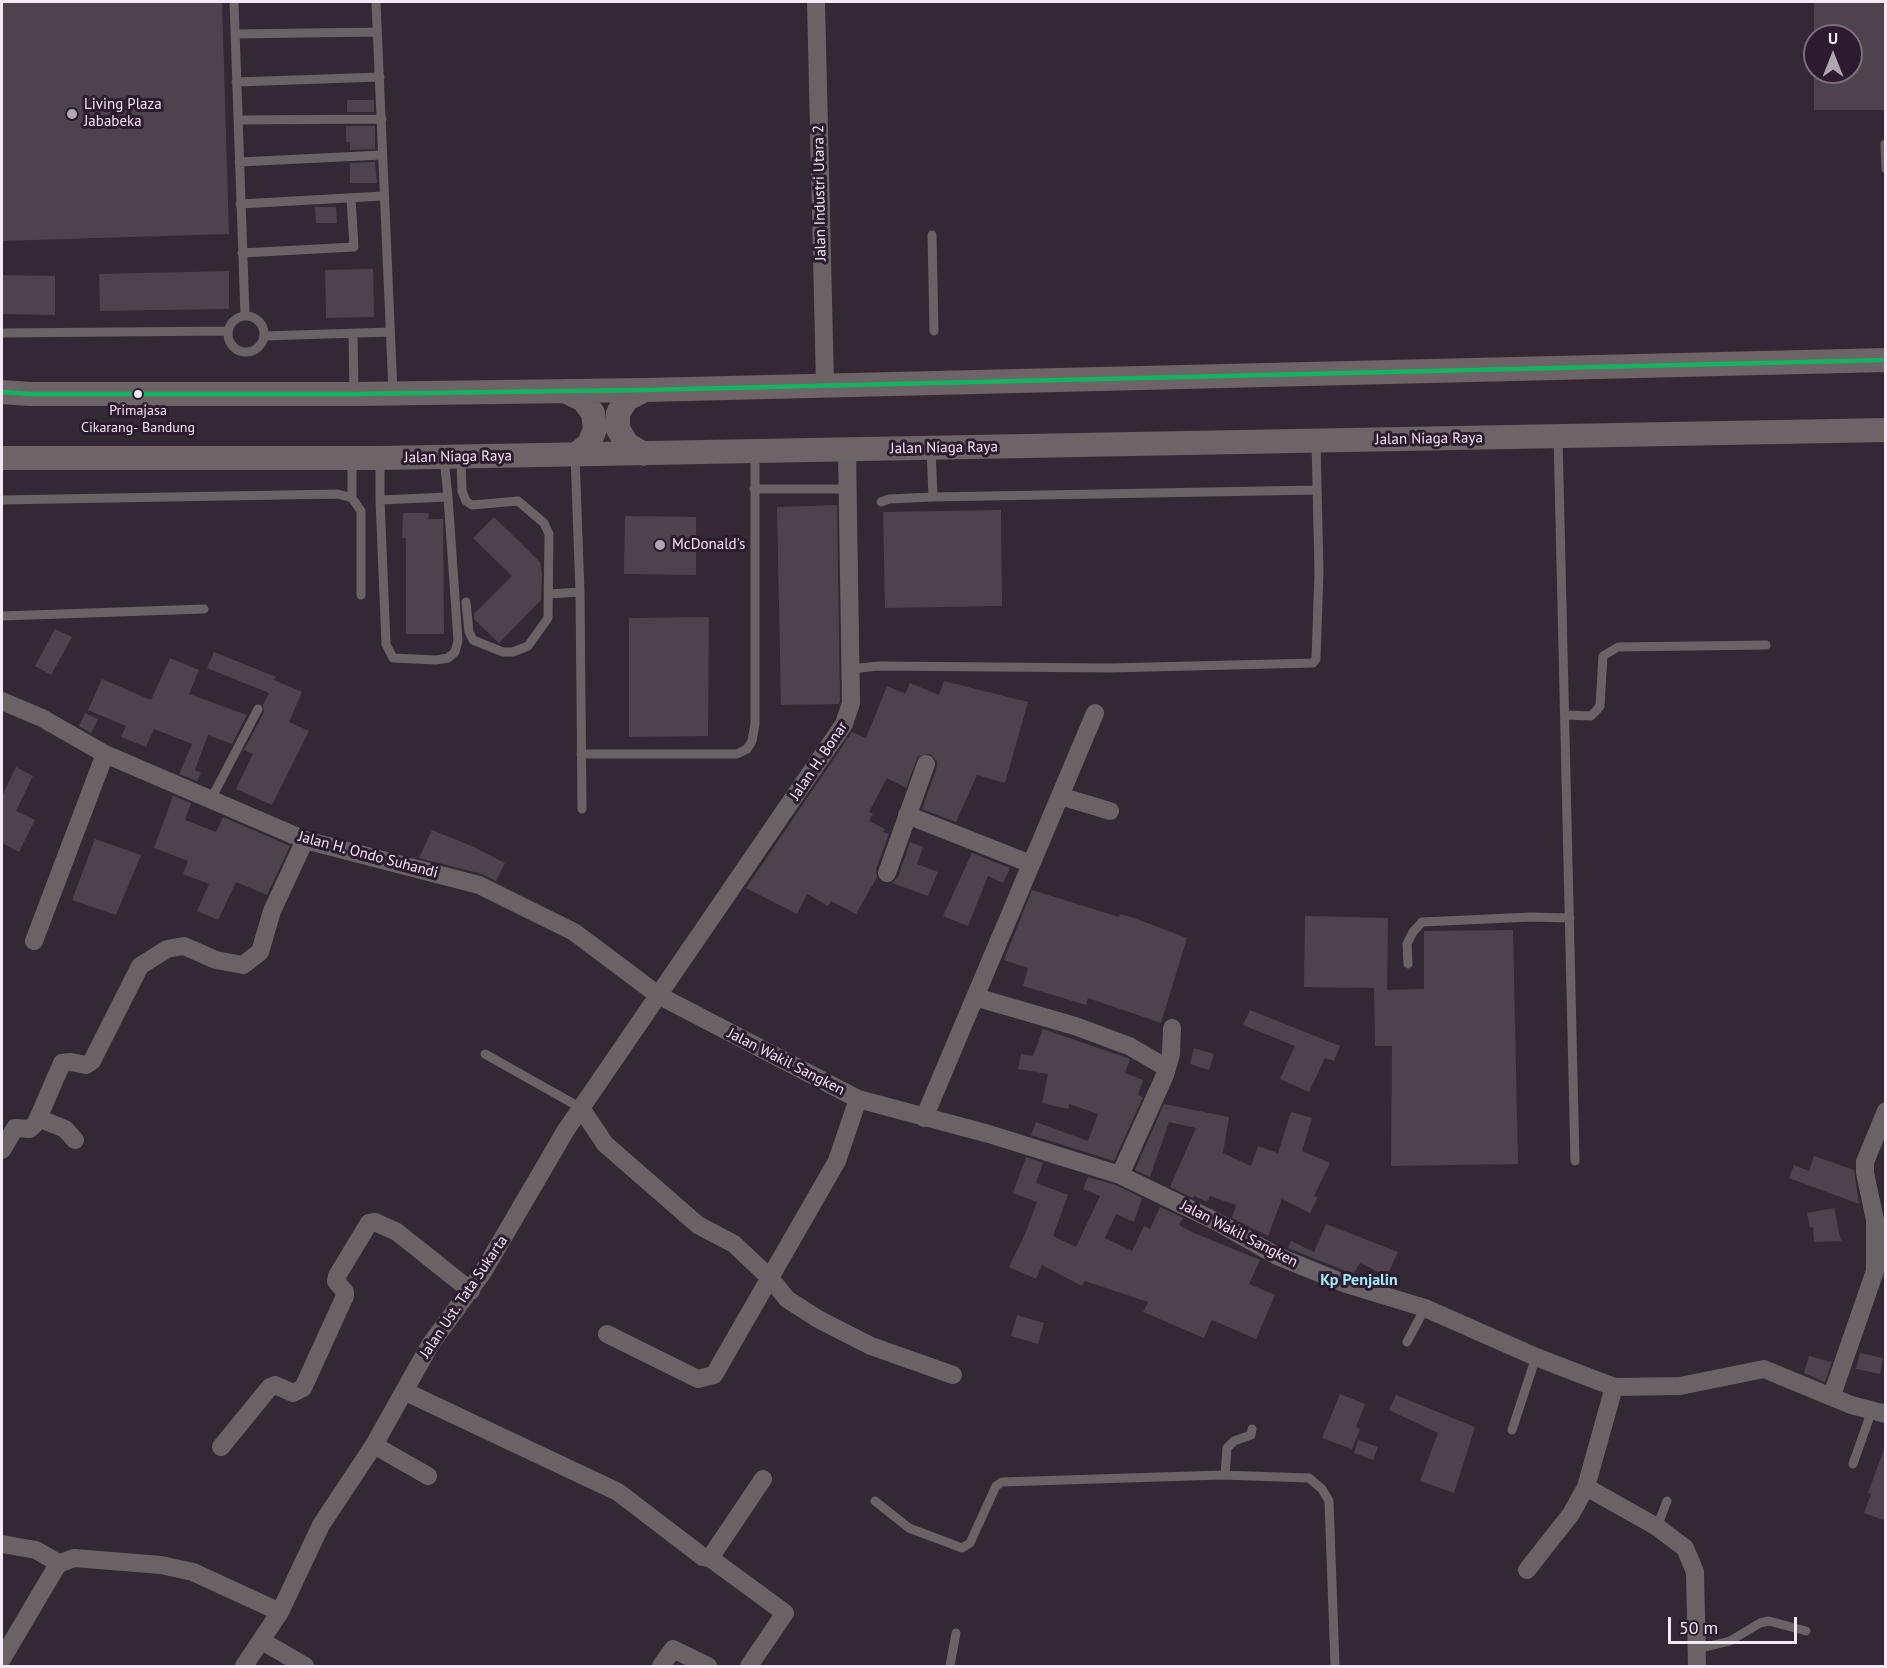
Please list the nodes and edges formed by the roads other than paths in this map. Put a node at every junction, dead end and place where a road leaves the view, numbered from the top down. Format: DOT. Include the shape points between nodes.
graph roads {
  1 [pos="234,2"];
  2 [pos="376,2"];
  3 [pos="816,2"];
  4 [pos="377,32"];
  5 [pos="235,34"];
  6 [pos="380,76"];
  7 [pos="236,82"];
  8 [pos="382,119"];
  9 [pos="238,120"];
  10 [pos="1885,144"];
  11 [pos="382,155"];
  12 [pos="239,162"];
  13 [pos="1886,169"];
  14 [pos="383,196"];
  15 [pos="351,198"];
  16 [pos="240,204"];
  17 [pos="932,235"];
  18 [pos="242,253"];
  19 [pos="245,315"];
  20 [pos="227,331"];
  21 [pos="934,331"];
  22 [pos="390,332"];
  23 [pos="2,333"];
  24 [pos="353,335"];
  25 [pos="264,336"];
  26 [pos="1886,360"];
  27 [pos="825,384"];
  28 [pos="645,390"];
  29 [pos="565,391"];
  30 [pos="2,392"];
  31 [pos="393,392"];
  32 [pos="354,394"];
  33 [pos="1886,430"];
  34 [pos="1558,436"];
  35 [pos="1316,441"];
  36 [pos="932,448"];
  37 [pos="847,450"];
  38 [pos="755,451"];
  39 [pos="644,454"];
  40 [pos="575,455"];
  41 [pos="453,457"];
  42 [pos="2,458"];
  43 [pos="352,459"];
  44 [pos="380,459"];
  45 [pos="754,489"];
  46 [pos="847,489"];
  47 [pos="1317,490"];
  48 [pos="448,497"];
  49 [pos="933,497"];
  50 [pos="352,498"];
  51 [pos="2,500"];
  52 [pos="380,500"];
  53 [pos="881,502"];
  54 [pos="580,592"];
  55 [pos="549,594"];
  56 [pos="361,595"];
  57 [pos="466,602"];
  58 [pos="204,609"];
  59 [pos="2,616"];
  60 [pos="1766,645"];
  61 [pos="849,669"];
  62 [pos="2,702"];
  63 [pos="258,709"];
  64 [pos="1095,713"];
  65 [pos="1565,715"];
  66 [pos="105,754"];
  67 [pos="581,754"];
  68 [pos="926,764"];
  69 [pos="1060,796"];
  70 [pos="210,801"];
  71 [pos="582,809"];
  72 [pos="1110,811"];
  73 [pos="907,815"];
  74 [pos="304,840"];
  75 [pos="1031,864"];
  76 [pos="886,873"];
  77 [pos="1569,918"];
  78 [pos="34,941"];
  79 [pos="1408,964"];
  80 [pos="658,995"];
  81 [pos="975,997"];
  82 [pos="1172,1028"];
  83 [pos="485,1054"];
  84 [pos="1167,1068"];
  85 [pos="858,1099"];
  86 [pos="581,1108"];
  87 [pos="1886,1111"];
  88 [pos="39,1118"];
  89 [pos="924,1118"];
  90 [pos="75,1140"];
  91 [pos="2,1150"];
  92 [pos="1575,1161"];
  93 [pos="1120,1175"];
  94 [pos="1878,1202"];
  95 [pos="771,1279"];
  96 [pos="471,1291"];
  97 [pos="1425,1308"];
  98 [pos="607,1334"];
  99 [pos="1407,1342"];
  100 [pos="1536,1357"];
  101 [pos="953,1375"];
  102 [pos="1614,1387"];
  103 [pos="406,1392"];
  104 [pos="1832,1395"];
  105 [pos="1879,1412"];
  106 [pos="1252,1429"];
  107 [pos="1512,1430"];
  108 [pos="374,1444"];
  109 [pos="221,1447"];
  110 [pos="1853,1464"];
  111 [pos="1225,1475"];
  112 [pos="428,1476"];
  113 [pos="763,1479"];
  114 [pos="1586,1487"];
  115 [pos="1667,1501"];
  116 [pos="875,1502"];
  117 [pos="1658,1527"];
  118 [pos="2,1544"];
  119 [pos="710,1558"];
  120 [pos="60,1564"];
  121 [pos="1527,1570"];
  122 [pos="280,1612"];
  123 [pos="1806,1631"];
  124 [pos="956,1633"];
  125 [pos="262,1641"];
  126 [pos="1697,1658"];
  127 [pos="2,1659"];
  128 [pos="244,1666"];
  129 [pos="305,1666"];
  130 [pos="661,1666"];
  131 [pos="708,1666"];
  132 [pos="749,1666"];
  133 [pos="950,1666"];
  134 [pos="1335,1666"];
  1 -- 5 [label="lane"];
  2 -- 4 [label="lane"];
  3 -- 27 [label="street, Jalan Industri Utara 2"];
  4 -- 5 [label="lane"];
  4 -- 6 [label="lane"];
  5 -- 7 [label="lane"];
  6 -- 7 [label="lane"];
  6 -- 8 [label="lane"];
  7 -- 9 [label="lane"];
  8 -- 9 [label="lane"];
  8 -- 11 [label="lane"];
  9 -- 12 [label="lane"];
  10 -- 13 [label="lane"];
  11 -- 12 [label="lane"];
  11 -- 14 [label="lane"];
  12 -- 16 [label="lane"];
  14 -- 15 [label="lane"];
  14 -- 22 [label="lane"];
  15 -- 16 [label="lane"];
  15 -- 18 [label="lane" via="354,248"];
  16 -- 18 [label="lane"];
  17 -- 21 [label="lane"];
  18 -- 19 [label="lane"];
  19 -- 20 [label="lane" via="233,320"];
  19 -- 25 [label="lane" via="257,319 265,330"];
  20 -- 23 [label="lane"];
  20 -- 25 [label="lane" via="230,344 240,351 253,351"];
  22 -- 24 [label="lane"];
  22 -- 31 [label="lane"];
  24 -- 25 [label="lane"];
  24 -- 32 [label="lane"];
  26 -- 27 [label="main road"];
  27 -- 28 [label="main road"];
  28 -- 29 [label="main road"];
  28 -- 39 [label="main road" via="627,399 618,413 618,429 627,444"];
  29 -- 31 [label="main road"];
  29 -- 40 [label="main road" via="583,400 593,413 595,429 589,444"];
  30 -- 32 [label="main road"];
  31 -- 32 [label="main road"];
  33 -- 34 [label="main road, Jalan Niaga Raya"];
  34 -- 35 [label="main road, Jalan Niaga Raya"];
  34 -- 65 [label="lane"];
  35 -- 36 [label="main road, Jalan Niaga Raya"];
  35 -- 47 [label="lane"];
  36 -- 37 [label="main road, Jalan Niaga Raya"];
  36 -- 49 [label="lane"];
  37 -- 38 [label="main road, Jalan Niaga Raya"];
  37 -- 46 [label="street, Jalan H. Bonar"];
  38 -- 39 [label="main road, Jalan Niaga Raya"];
  38 -- 45 [label="lane"];
  39 -- 40 [label="main road, Jalan Niaga Raya"];
  40 -- 41 [label="main road, Jalan Niaga Raya"];
  40 -- 54 [label="lane"];
  41 -- 44 [label="main road, Jalan Niaga Raya"];
  41 -- 48 [label="lane"];
  41 -- 55 [label="lane" via="466,501 472,505 518,501 547,528"];
  42 -- 43 [label="main road, Jalan Niaga Raya"];
  43 -- 44 [label="main road, Jalan Niaga Raya"];
  43 -- 50 [label="lane"];
  44 -- 52 [label="lane"];
  45 -- 46 [label="lane"];
  45 -- 67 [label="lane" via="755,724 747,749 737,754"];
  46 -- 61 [label="street, Jalan H. Bonar"];
  47 -- 49 [label="lane"];
  47 -- 61 [label="lane" via="1319,572 1313,663"];
  48 -- 52 [label="lane"];
  48 -- 52 [label="lane" via="458,640 455,652 436,660 393,658 388,652"];
  49 -- 53 [label="lane"];
  50 -- 51 [label="lane" via="338,494"];
  50 -- 56 [label="lane" via="361,511"];
  54 -- 55 [label="lane"];
  54 -- 67 [label="lane"];
  55 -- 57 [label="lane" via="548,618 542,629 528,646 513,652 473,640"];
  58 -- 59 [label="lane"];
  60 -- 65 [label="lane" via="1618,647 1602,656 1600,706 1591,716"];
  61 -- 80 [label="street, Jalan H. Bonar" via="851,703 844,724"];
  62 -- 66 [label="street, Jalan H. Ondo Suhandi" via="42,718"];
  63 -- 70 [label="lane"];
  64 -- 69 [label="street"];
  65 -- 77 [label="lane"];
  66 -- 70 [label="street, Jalan H. Ondo Suhandi"];
  66 -- 78 [label="street"];
  67 -- 71 [label="lane"];
  68 -- 73 [label="street"];
  69 -- 72 [label="street"];
  69 -- 75 [label="street"];
  70 -- 74 [label="street, Jalan H. Ondo Suhandi"];
  73 -- 75 [label="street"];
  73 -- 76 [label="street"];
  74 -- 80 [label="street, Jalan H. Ondo Suhandi" via="479,885 574,932"];
  74 -- 88 [label="street" via="272,911 260,952 243,965 216,960 184,946 167,949 140,966 92,1061 86,1065 62,1063"];
  75 -- 81 [label="street"];
  77 -- 79 [label="lane" via="1422,922 1407,944"];
  77 -- 92 [label="lane"];
  80 -- 85 [label="street, Jalan Wakil Sangken"];
  80 -- 86 [label="street, Jalan Ust. Tata Sukarta"];
  81 -- 84 [label="street" via="1075,1026 1129,1046"];
  81 -- 89 [label="street"];
  82 -- 84 [label="street"];
  83 -- 86 [label="lane"];
  84 -- 93 [label="street" via="1158,1096"];
  85 -- 89 [label="street, Jalan Wakil Sangken"];
  85 -- 95 [label="street" via="837,1161"];
  86 -- 95 [label="street" via="605,1144 698,1225 734,1244"];
  86 -- 96 [label="street, Jalan Ust. Tata Sukarta"];
  87 -- 94 [label="street" via="1865,1162"];
  88 -- 90 [label="street" via="65,1129"];
  88 -- 91 [label="street" via="30,1129 15,1128"];
  89 -- 93 [label="street, Jalan Wakil Sangken"];
  93 -- 97 [label="street, Jalan Wakil Sangken" via="1277,1256 1346,1284"];
  94 -- 104 [label="street" via="1875,1271"];
  95 -- 98 [label="street" via="714,1375 706,1378 698,1378"];
  95 -- 101 [label="street" via="787,1299 871,1346"];
  96 -- 103 [label="street, Jalan Ust. Tata Sukarta" via="429,1345"];
  96 -- 109 [label="street" via="397,1232 369,1223 337,1276 345,1296 303,1388 293,1392 275,1385 270,1387"];
  97 -- 99 [label="lane"];
  97 -- 100 [label="street, Jalan Wakil Sangken"];
  100 -- 102 [label="street, Jalan Wakil Sangken"];
  100 -- 107 [label="lane"];
  102 -- 104 [label="street, Jalan Wakil Sangken" via="1680,1386 1764,1370"];
  102 -- 114 [label="street"];
  103 -- 108 [label="street, Jalan Ust. Tata Sukarta"];
  103 -- 119 [label="street" via="618,1492 703,1557"];
  104 -- 105 [label="street, Jalan Wakil Sangken"];
  105 -- 110 [label="lane"];
  106 -- 111 [label="lane" via="1251,1436 1234,1441 1227,1448"];
  108 -- 112 [label="street"];
  108 -- 122 [label="street, Jalan Ust. Tata Sukarta" via="321,1525"];
  111 -- 116 [label="lane" via="1002,1482 996,1486 968,1547 962,1548 909,1528"];
  111 -- 134 [label="lane" via="1309,1478 1329,1501"];
  113 -- 119 [label="street"];
  114 -- 117 [label="street"];
  114 -- 121 [label="street" via="1571,1514"];
  115 -- 117 [label="lane"];
  117 -- 126 [label="street" via="1685,1548 1695,1572"];
  118 -- 120 [label="street" via="36,1550"];
  119 -- 132 [label="street" via="785,1613"];
  120 -- 122 [label="street" via="74,1558 161,1564 193,1572"];
  120 -- 127 [label="street"];
  122 -- 125 [label="street, Jalan Ust. Tata Sukarta"];
  123 -- 126 [label="lane" via="1760,1623"];
  124 -- 133 [label="lane"];
  125 -- 128 [label="street, Jalan Ust. Tata Sukarta"];
  125 -- 129 [label="street"];
  130 -- 131 [label="street" via="673,1649"];
}
